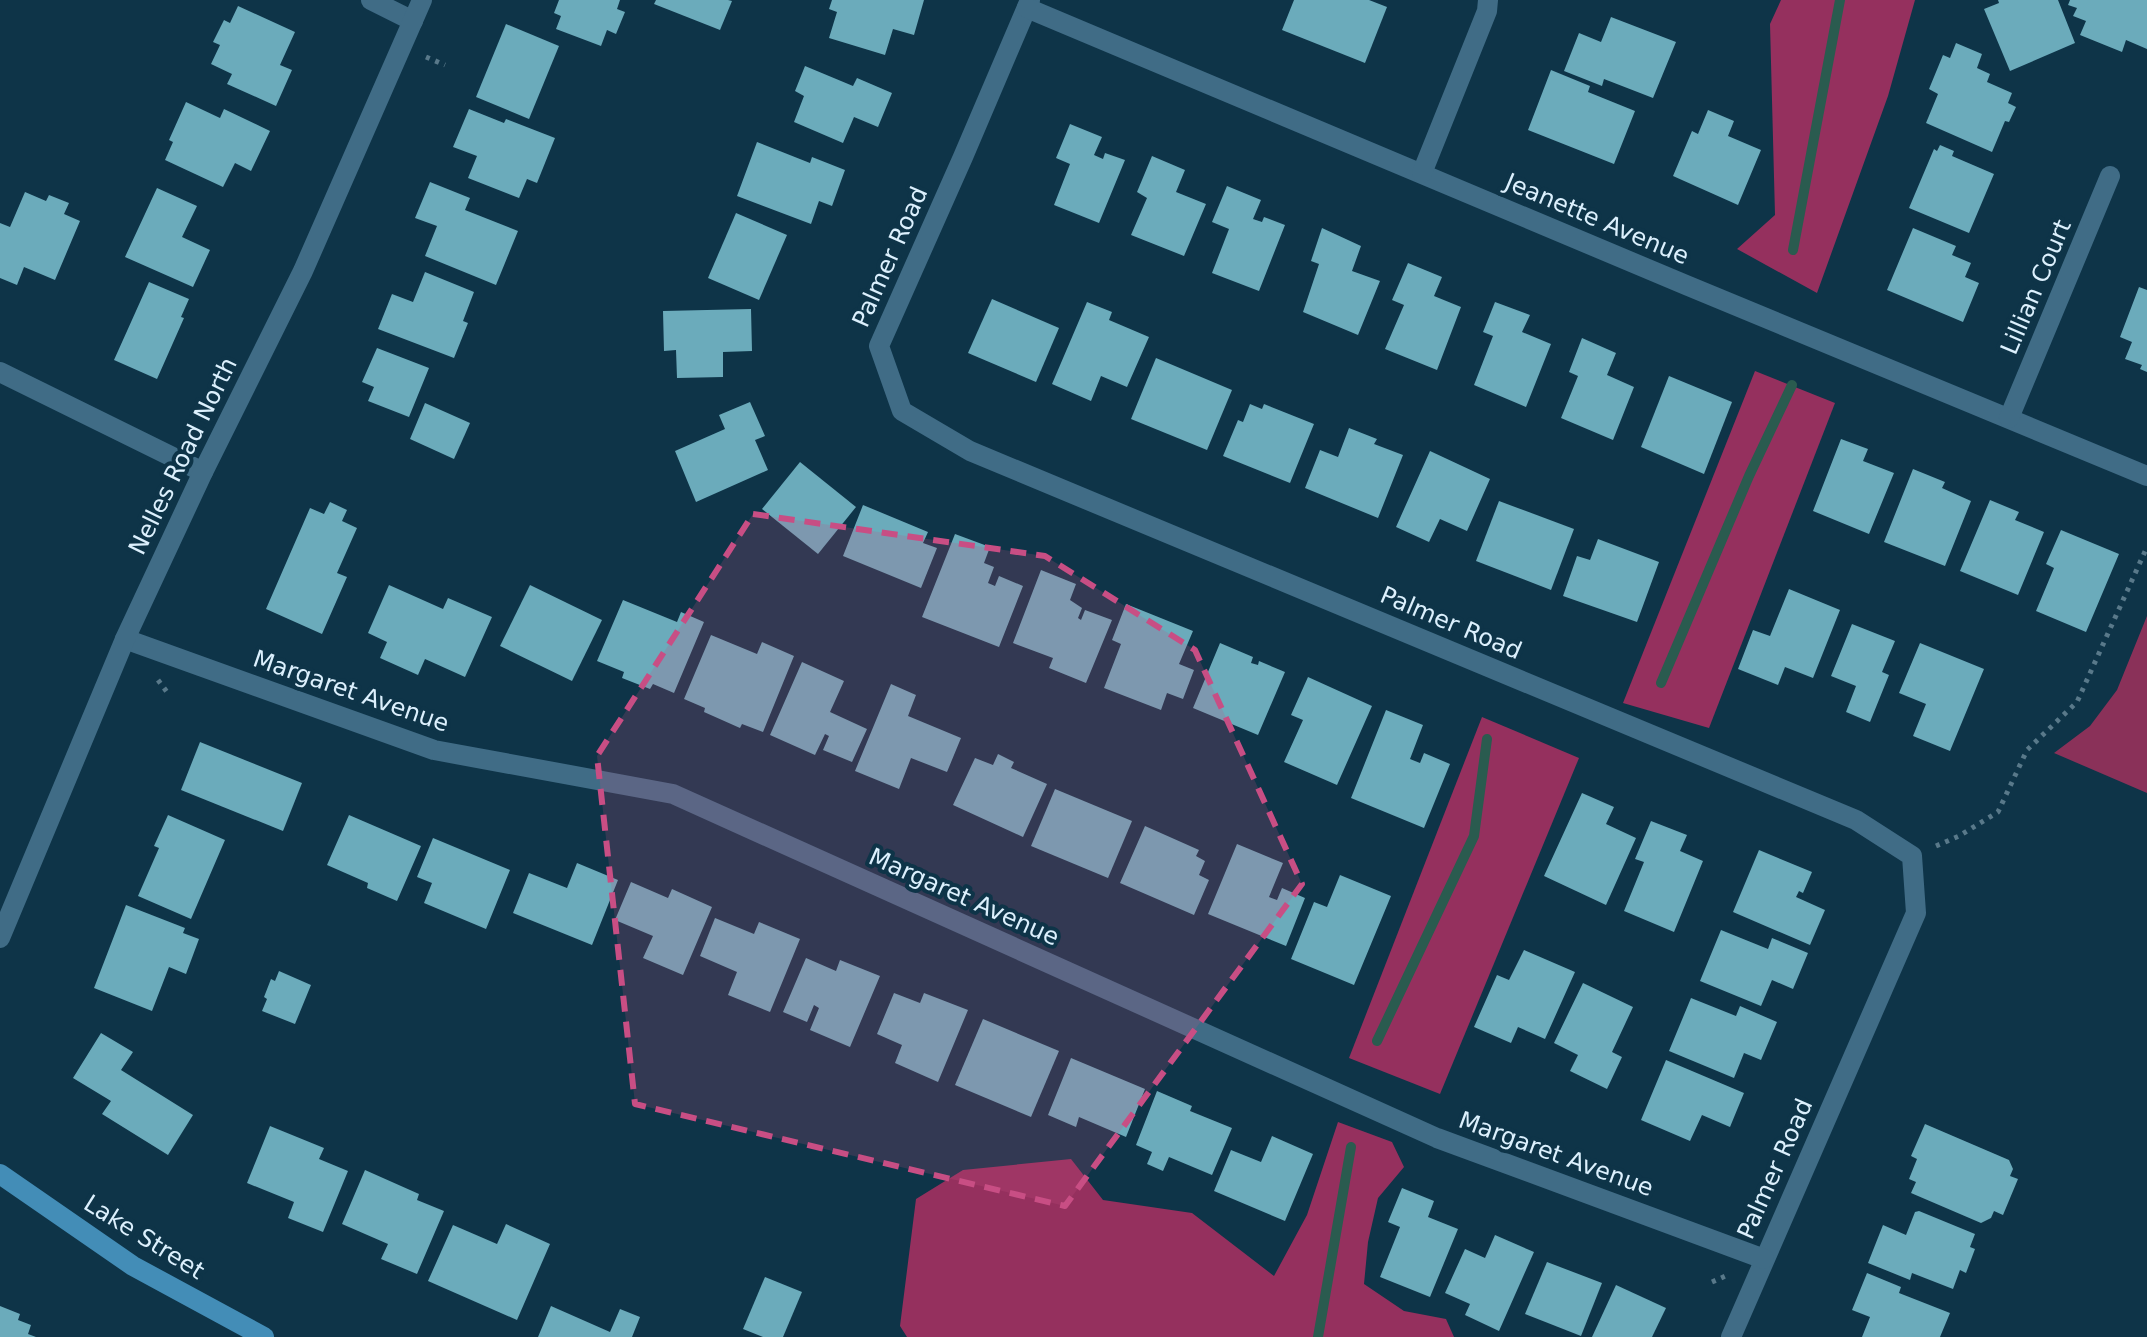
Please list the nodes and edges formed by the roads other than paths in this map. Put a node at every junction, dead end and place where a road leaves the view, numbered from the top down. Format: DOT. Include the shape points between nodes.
graph roads {
  1 [pos="371,0"];
  2 [pos="422,0"];
  3 [pos="1488,0"];
  4 [pos="1028,4"];
  5 [pos="413,21"];
  6 [pos="1422,173"];
  7 [pos="2110,176"];
  8 [pos="0,372"];
  9 [pos="2009,418"];
  10 [pos="203,472"];
  11 [pos="2147,476"];
  12 [pos="125,639"];
  13 [pos="0,938"];
  14 [pos="0,1174"];
  15 [pos="1764,1259"];
  16 [pos="264,1337"];
  17 [pos="1731,1337"];
  1 -- 5 [label="street"];
  2 -- 5 [label="street, Nelles Road North"];
  3 -- 6 [label="street"];
  4 -- 6 [label="street, Jeanette Avenue"];
  4 -- 15 [label="street, Palmer Road" via="879,346 902,411 970,451 1856,820 1912,856 1916,913"];
  5 -- 10 [label="street, Nelles Road North" via="303,271"];
  6 -- 9 [label="street, Jeanette Avenue"];
  7 -- 9 [label="street, Lillian Court"];
  8 -- 10 [label="street"];
  9 -- 11 [label="street, Jeanette Avenue"];
  10 -- 12 [label="street, Nelles Road North"];
  12 -- 13 [label="street, Nelles Road North"];
  12 -- 15 [label="street, Margaret Avenue" via="434,750 673,794 1437,1138"];
  14 -- 16 [label="street, Lake Street" via="133,1266"];
  15 -- 17 [label="street, Palmer Road"];
}
